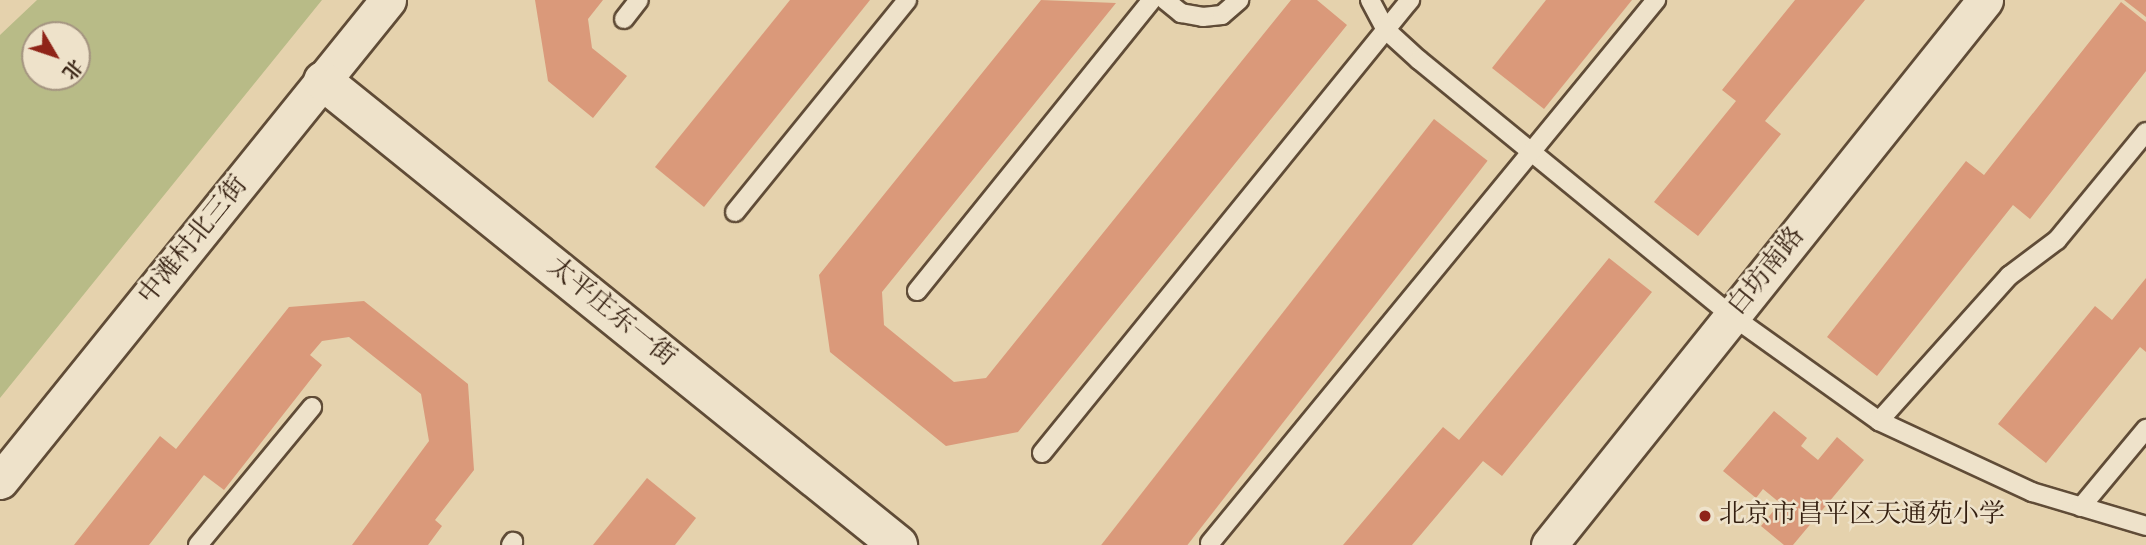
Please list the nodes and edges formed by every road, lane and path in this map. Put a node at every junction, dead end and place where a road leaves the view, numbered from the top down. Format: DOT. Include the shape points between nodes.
graph roads {
  1 [pos="388,0"];
  2 [pos="639,0"];
  3 [pos="906,0"];
  4 [pos="1152,0"];
  5 [pos="1165,0"];
  6 [pos="1239,0"];
  7 [pos="1370,0"];
  8 [pos="1410,0"];
  9 [pos="1656,0"];
  10 [pos="1985,0"];
  11 [pos="624,19"];
  12 [pos="1386,30"];
  13 [pos="323,81"];
  14 [pos="2146,132"];
  15 [pos="1531,152"];
  16 [pos="735,212"];
  17 [pos="917,291"];
  18 [pos="1732,316"];
  19 [pos="312,407"];
  20 [pos="1879,421"];
  21 [pos="2146,429"];
  22 [pos="1042,453"];
  23 [pos="0,481"];
  24 [pos="2081,507"];
  25 [pos="2146,526"];
  26 [pos="1210,543"];
  27 [pos="198,545"];
  28 [pos="898,545"];
  29 [pos="1549,545"];
  1 -- 13 [label="street, 中滩村北三街"];
  2 -- 11 [label="lane"];
  3 -- 16 [label="lane"];
  4 -- 17 [label="lane"];
  5 -- 6 [label="lane" via="1181,13 1203,17 1222,15"];
  7 -- 12 [label="lane"];
  8 -- 12 [label="lane"];
  9 -- 15 [label="lane"];
  10 -- 18 [label="street, 白坊南路"];
  12 -- 15 [label="lane"];
  12 -- 22 [label="lane"];
  13 -- 23 [label="street, 中滩村北三街"];
  13 -- 28 [label="street, 太平庄东一街"];
  14 -- 20 [label="lane" via="2057,240 2009,276"];
  15 -- 18 [label="lane"];
  15 -- 26 [label="lane"];
  18 -- 20 [label="lane"];
  18 -- 29 [label="street, 白坊南路"];
  19 -- 27 [label="lane"];
  20 -- 24 [label="lane" via="2032,492"];
  21 -- 24 [label="lane"];
  24 -- 25 [label="lane"];
}
